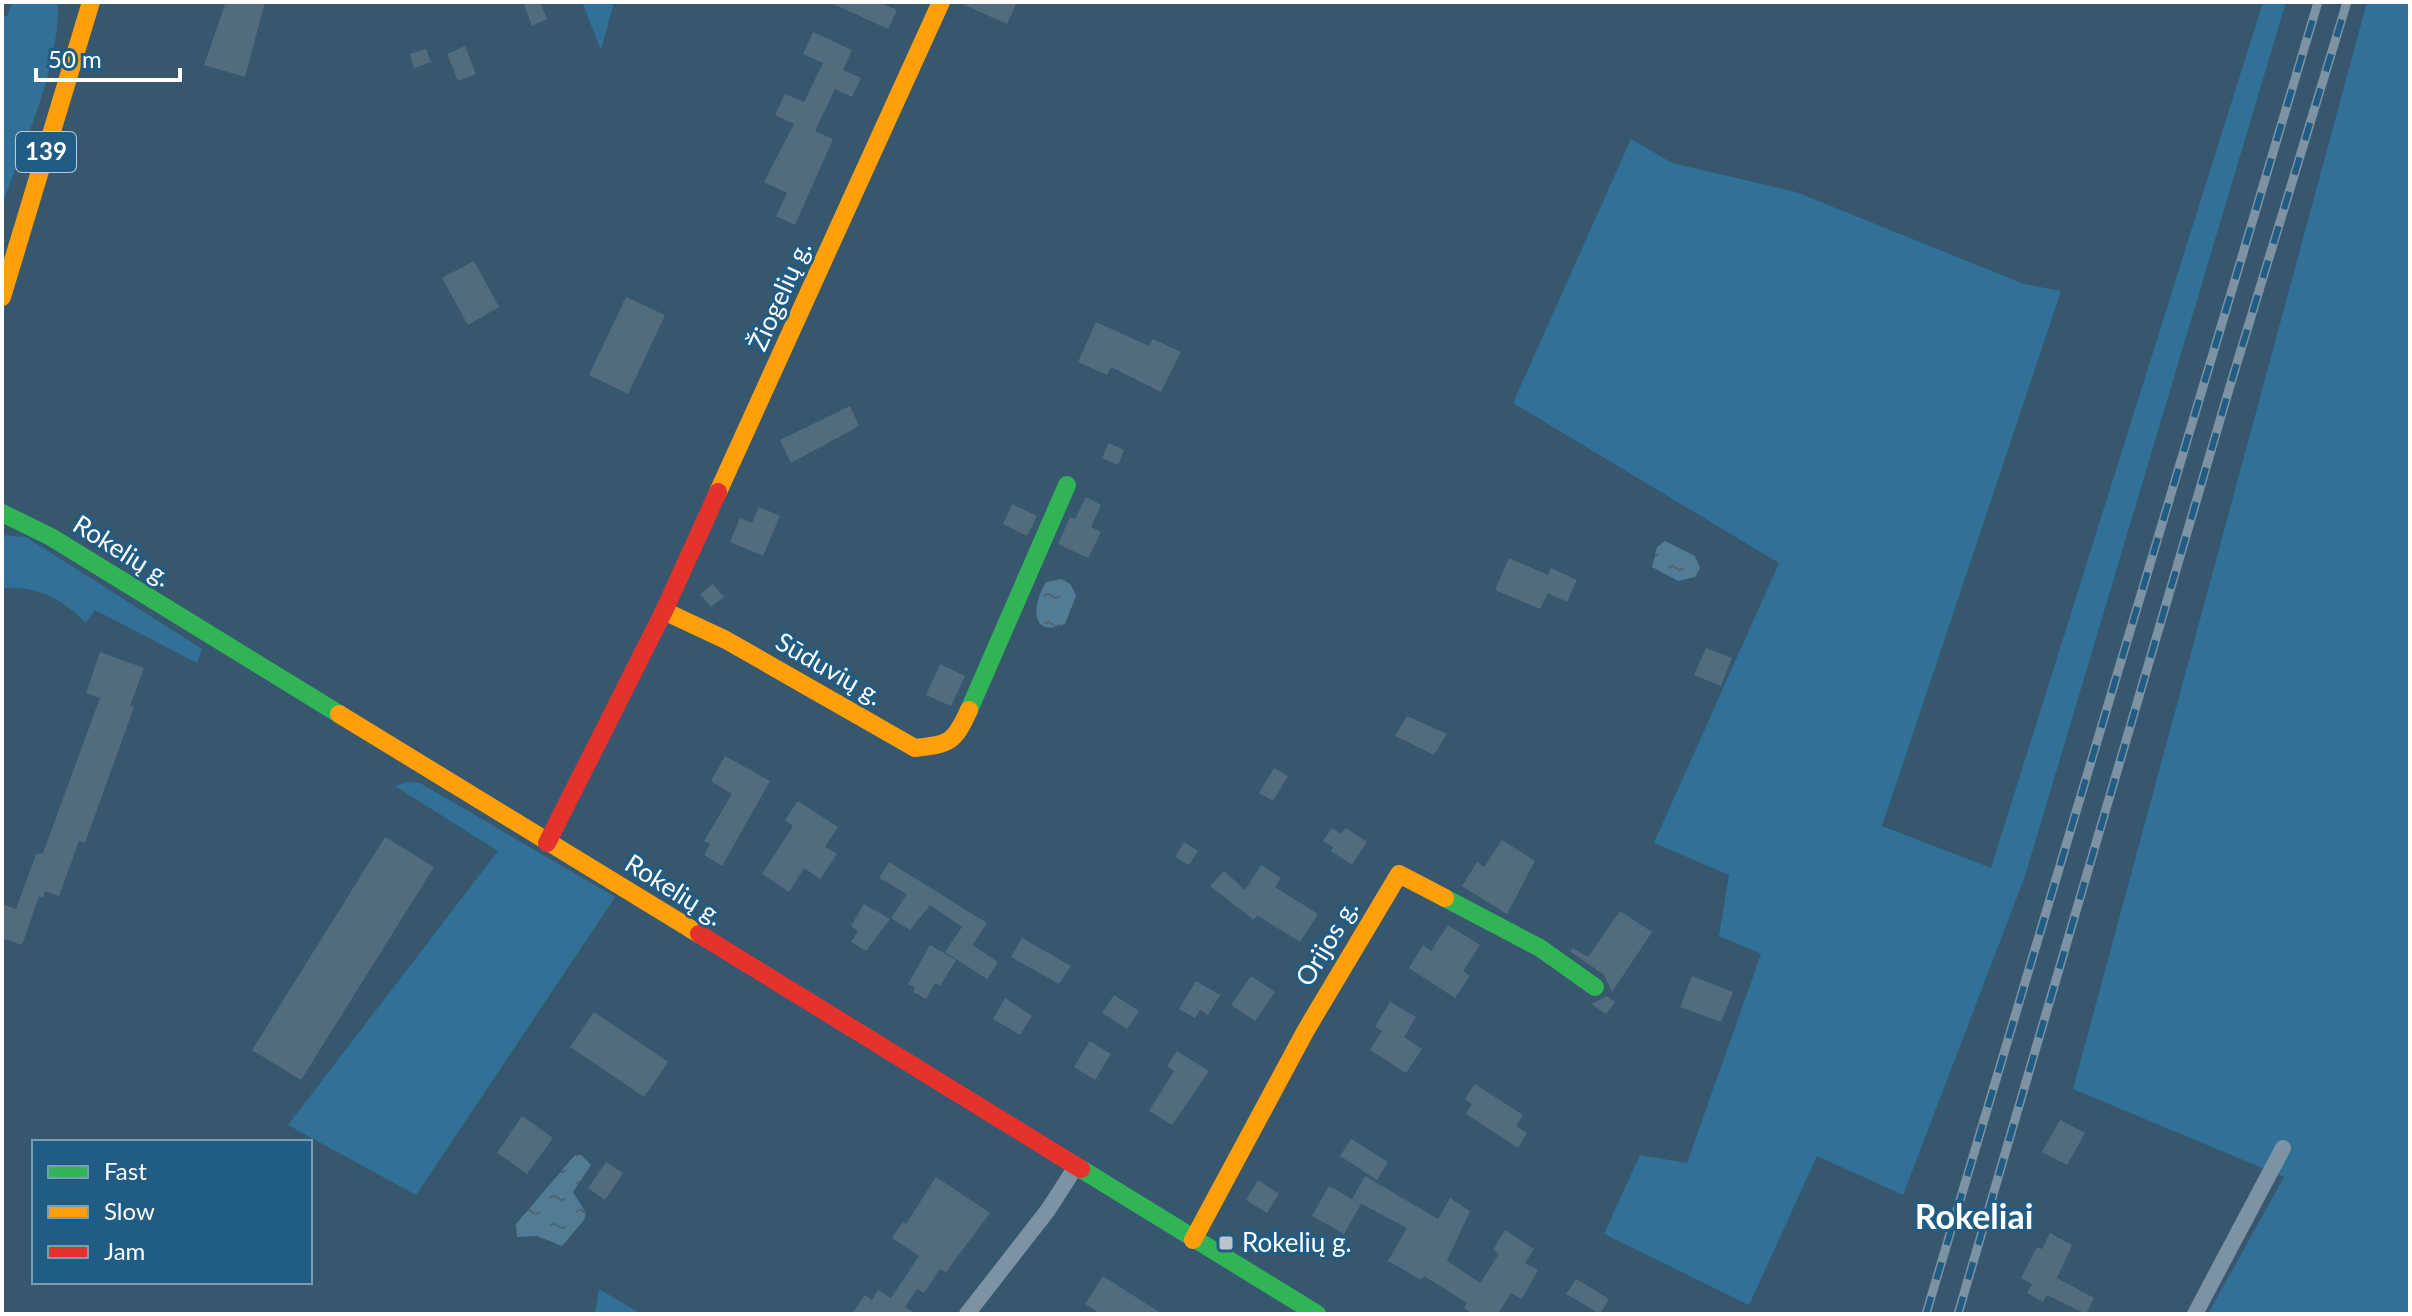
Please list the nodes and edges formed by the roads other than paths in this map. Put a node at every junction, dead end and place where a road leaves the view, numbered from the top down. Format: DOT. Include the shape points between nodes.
graph roads {
  1 [pos="941,2"];
  2 [pos="89,4"];
  3 [pos="2,297"];
  4 [pos="1067,485"];
  5 [pos="2,513"];
  6 [pos="664,611"];
  7 [pos="547,843"];
  8 [pos="1595,987"];
  9 [pos="2283,1148"];
  10 [pos="1075,1168"];
  11 [pos="1193,1240"];
  12 [pos="967,1314"];
  13 [pos="1317,1314"];
  14 [pos="2195,1314"];
  1 -- 6 [label="street, Žiogelių g."];
  2 -- 3 [label="street, 139"];
  4 -- 6 [label="street, Sūduvių g." via="958,734 945,745 915,748 726,640"];
  5 -- 7 [label="street, Rokelių g." via="51,537"];
  6 -- 7 [label="street"];
  7 -- 10 [label="street, Rokelių g."];
  8 -- 11 [label="street, Orijos g." via="1540,948 1399,874 1306,1030"];
  9 -- 14 [label="street"];
  10 -- 11 [label="street, Rokelių g."];
  10 -- 12 [label="street"];
  11 -- 13 [label="street, Rokelių g."];
}
